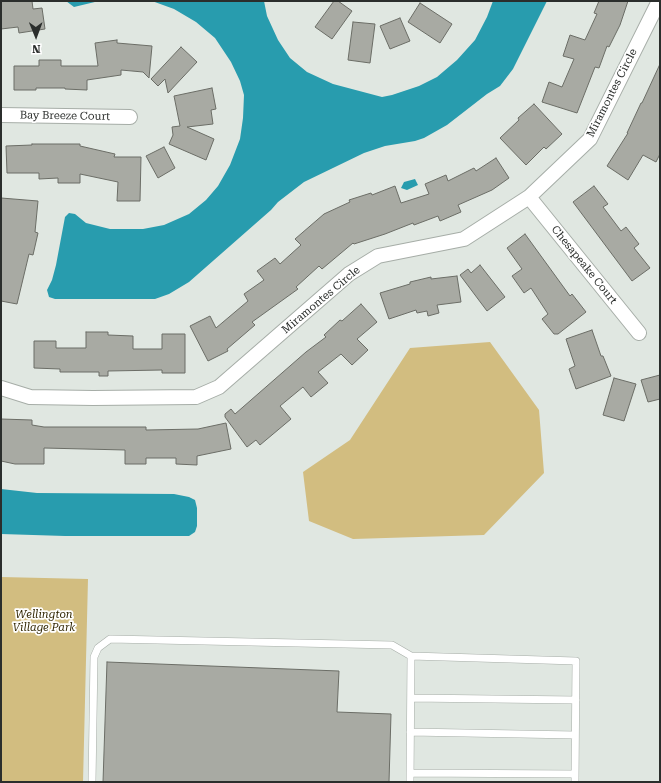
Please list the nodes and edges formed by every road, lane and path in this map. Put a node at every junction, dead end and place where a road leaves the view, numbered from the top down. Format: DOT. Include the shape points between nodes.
graph roads {
  1 [pos="659,1"];
  2 [pos="1,115"];
  3 [pos="130,117"];
  4 [pos="529,197"];
  5 [pos="639,333"];
  6 [pos="1,388"];
  7 [pos="412,656"];
  8 [pos="411,698"];
  9 [pos="576,700"];
  10 [pos="410,732"];
  11 [pos="575,735"];
  12 [pos="410,773"];
  13 [pos="575,778"];
  14 [pos="92,782"];
  15 [pos="410,782"];
  1 -- 4 [label="street, Miramontes Circle" via="590,139"];
  2 -- 3 [label="street, Bay Breeze Court"];
  4 -- 5 [label="street, Chesapeake Court"];
  4 -- 6 [label="street, Miramontes Circle" via="464,239 378,256 349,274 219,387 196,397 30,397"];
  7 -- 8 [label="lane"];
  7 -- 9 [label="lane" via="576,661"];
  7 -- 14 [label="lane" via="392,645 110,639 98,648 94,657"];
  8 -- 9 [label="lane"];
  8 -- 10 [label="lane"];
  9 -- 11 [label="lane"];
  10 -- 11 [label="lane"];
  10 -- 12 [label="lane"];
  11 -- 13 [label="lane"];
  12 -- 13 [label="lane"];
  12 -- 15 [label="lane"];
}
